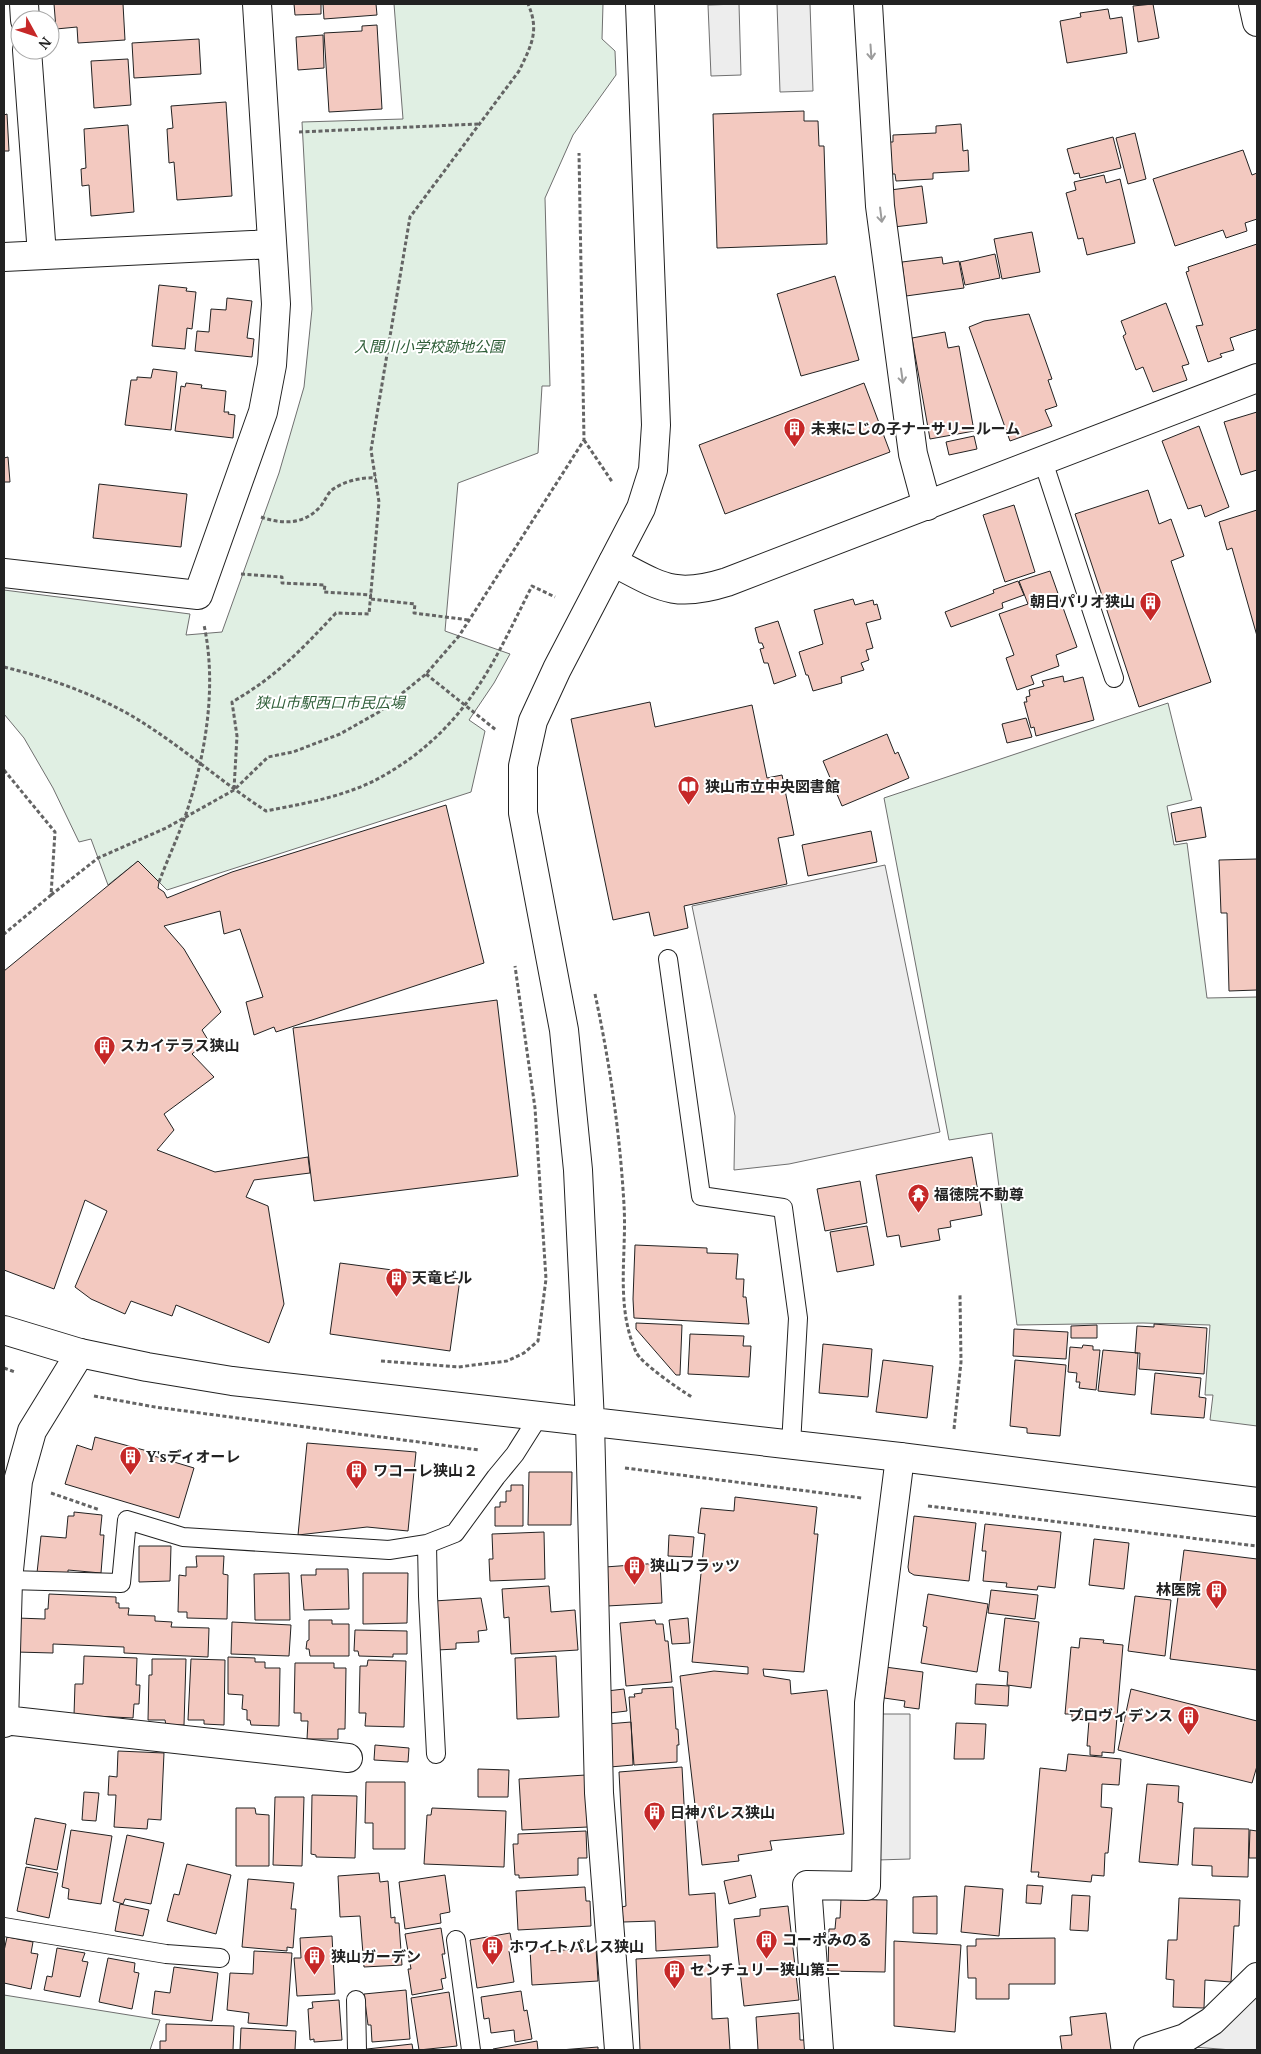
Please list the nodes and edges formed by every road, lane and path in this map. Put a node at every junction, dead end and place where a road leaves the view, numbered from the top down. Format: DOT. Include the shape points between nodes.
graph roads {
  1 [pos="257,4"];
  2 [pos="528,4"];
  3 [pos="640,4"];
  4 [pos="868,4"];
  5 [pos="1253,4"];
  6 [pos="1257,22"];
  7 [pos="28,60"];
  8 [pos="478,124"];
  9 [pos="302,132"];
  10 [pos="579,153"];
  11 [pos="272,244"];
  12 [pos="42,255"];
  13 [pos="4,257"];
  14 [pos="1257,378"];
  15 [pos="584,440"];
  16 [pos="1043,461"];
  17 [pos="376,478"];
  18 [pos="614,485"];
  19 [pos="926,506"];
  20 [pos="263,518"];
  21 [pos="613,562"];
  22 [pos="4,573"];
  23 [pos="244,575"];
  24 [pos="561,589"];
  25 [pos="371,597"];
  26 [pos="556,598"];
  27 [pos="552,606"];
  28 [pos="469,620"];
  29 [pos="204,625"];
  30 [pos="4,667"];
  31 [pos="426,674"];
  32 [pos="1114,678"];
  33 [pos="466,706"];
  34 [pos="500,721"];
  35 [pos="497,731"];
  36 [pos="495,739"];
  37 [pos="4,770"];
  38 [pos="234,790"];
  39 [pos="158,882"];
  40 [pos="51,896"];
  41 [pos="4,934"];
  42 [pos="668,959"];
  43 [pos="514,962"];
  44 [pos="960,1295"];
  45 [pos="4,1330"];
  46 [pos="80,1353"];
  47 [pos="380,1361"];
  48 [pos="92,1395"];
  49 [pos="539,1416"];
  50 [pos="590,1422"];
  51 [pos="953,1433"];
  52 [pos="791,1445"];
  53 [pos="514,1454"];
  54 [pos="900,1457"];
  55 [pos="616,1468"];
  56 [pos="18,1481"];
  57 [pos="895,1502"];
  58 [pos="1257,1502"];
  59 [pos="127,1520"];
  60 [pos="428,1544"];
  61 [pos="1257,1546"];
  62 [pos="8,1580"];
  63 [pos="4,1721"];
  64 [pos="436,1754"];
  65 [pos="348,1758"];
  66 [pos="4,1927"];
  67 [pos="456,1940"];
  68 [pos="220,1958"];
  69 [pos="1257,1977"];
  70 [pos="356,2000"];
  71 [pos="358,2050"];
  72 [pos="471,2050"];
  73 [pos="619,2050"];
  74 [pos="819,2050"];
  75 [pos="1148,2050"];
  1 -- 11 [label="street"];
  2 -- 8 [label="path" via="535,28 531,47 519,70"];
  3 -- 21 [label="street" via="656,425 653,470 641,508"];
  4 -- 19 [label="street, one-way" via="880,206 913,454"];
  5 -- 6 [label="street"];
  7 -- 12 [label="street"];
  8 -- 9 [label="path"];
  8 -- 17 [label="path" via="410,217 371,450"];
  10 -- 15 [label="path"];
  11 -- 12 [label="street"];
  11 -- 22 [label="street" via="276,304 272,365 263,412 198,595"];
  12 -- 13 [label="street"];
  14 -- 16 [label="street"];
  15 -- 18 [label="path"];
  15 -- 28 [label="path"];
  16 -- 19 [label="street"];
  16 -- 32 [label="lane"];
  17 -- 20 [label="path" via="344,483 331,491 320,508 308,518 288,523"];
  17 -- 25 [label="path" via="379,502"];
  19 -- 21 [label="street" via="702,590 679,591 657,585"];
  21 -- 50 [label="street" via="556,669 533,721 523,766 523,812 565,1039 578,1170"];
  23 -- 25 [label="path" via="282,577 282,583 325,585 324,592"];
  24 -- 26 [label="path"];
  25 -- 28 [label="path" via="415,604 414,613"];
  25 -- 38 [label="path" via="369,614 336,612 289,662 232,702 237,736"];
  26 -- 27 [label="path"];
  26 -- 33 [label="path" via="532,586 482,684"];
  28 -- 31 [label="path"];
  29 -- 39 [label="path, bridge" via="208,642 209,699 201,759 187,811"];
  30 -- 38 [label="path" via="85,692 132,716"];
  31 -- 33 [label="path"];
  31 -- 38 [label="path" via="379,712 340,734 293,752 268,757"];
  33 -- 35 [label="path"];
  33 -- 38 [label="path" via="428,745 357,789 323,800 266,811"];
  34 -- 35 [label="path"];
  35 -- 36 [label="path"];
  37 -- 40 [label="path" via="55,832"];
  38 -- 40 [label="path" via="166,828 98,858"];
  40 -- 41 [label="path"];
  42 -- 52 [label="lane" via="701,1196 783,1208 798,1318"];
  43 -- 47 [label="path" via="535,1108 546,1279 538,1341 507,1361 458,1367"];
  44 -- 51 [label="path" via="961,1362"];
  45 -- 46 [label="street"];
  46 -- 49 [label="street" via="232,1381"];
  46 -- 56 [label="street" via="32,1431"];
  48 -- 53 [label="path" via="155,1407"];
  49 -- 50 [label="street"];
  49 -- 53 [label="lane"];
  50 -- 52 [label="street"];
  50 -- 73 [label="street" via="599,1793"];
  52 -- 54 [label="street"];
  53 -- 60 [label="lane" via="456,1533"];
  54 -- 57 [label="street"];
  54 -- 58 [label="street"];
  55 -- 57 [label="path"];
  56 -- 59 [label="path"];
  56 -- 62 [label="street"];
  57 -- 61 [label="path"];
  57 -- 74 [label="street" via="869,1703 866,1886 807,1885"];
  59 -- 60 [label="lane" via="183,1537 389,1550"];
  59 -- 62 [label="lane" via="121,1583"];
  60 -- 64 [label="lane"];
  62 -- 63 [label="street"];
  63 -- 65 [label="street"];
  66 -- 68 [label="lane" via="166,1954"];
  67 -- 72 [label="lane"];
  69 -- 75 [label="street" via="1212,2021 1185,2038"];
  70 -- 71 [label="lane"];
}
